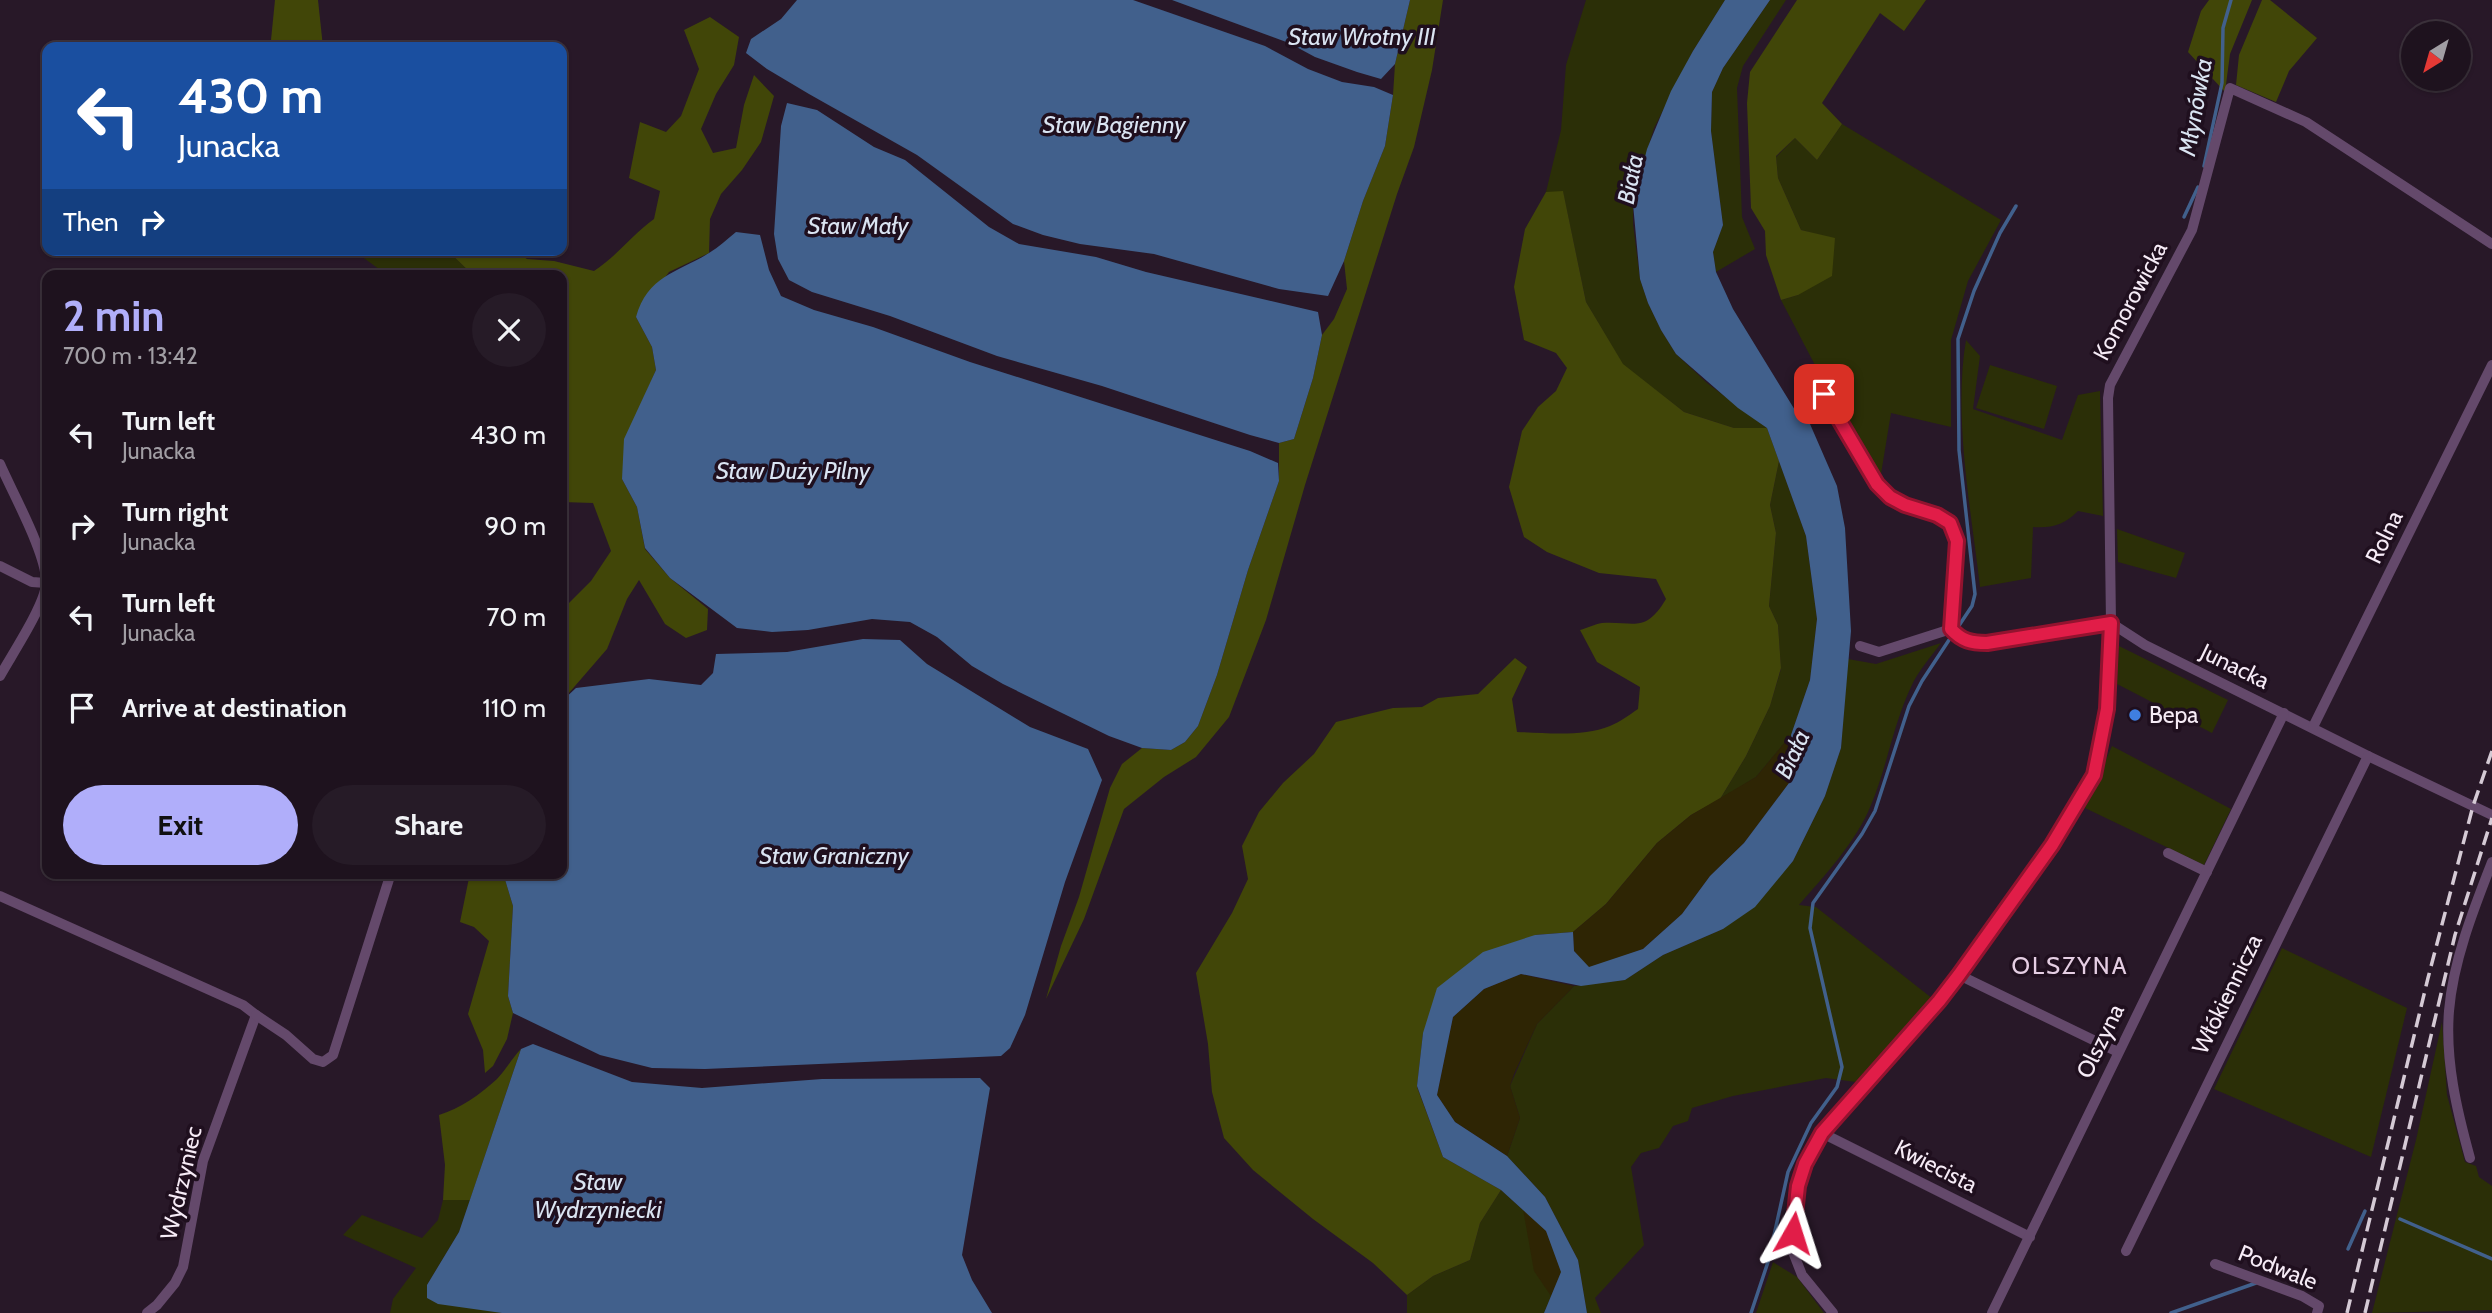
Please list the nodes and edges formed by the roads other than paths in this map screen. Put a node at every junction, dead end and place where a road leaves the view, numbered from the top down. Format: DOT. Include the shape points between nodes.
graph roads {
  1 [pos="2492,244"];
  2 [pos="2492,365"];
  3 [pos="1824,394"];
  4 [pos="0,464"];
  5 [pos="0,566"];
  6 [pos="42,569"];
  7 [pos="42,583"];
  8 [pos="42,595"];
  9 [pos="2111,623"];
  10 [pos="1951,629"];
  11 [pos="1860,646"];
  12 [pos="0,676"];
  13 [pos="2284,713"];
  14 [pos="2313,727"];
  15 [pos="2368,756"];
  16 [pos="2492,815"];
  17 [pos="2168,853"];
  18 [pos="2492,862"];
  19 [pos="2207,872"];
  20 [pos="389,879"];
  21 [pos="0,896"];
  22 [pos="1959,975"];
  23 [pos="256,1015"];
  24 [pos="2118,1052"];
  25 [pos="1822,1133"];
  26 [pos="2470,1158"];
  27 [pos="2030,1237"];
  28 [pos="2126,1251"];
  29 [pos="2215,1264"];
  30 [pos="147,1313"];
  31 [pos="1833,1313"];
  32 [pos="1992,1313"];
  33 [pos="2318,1313"];
  1 -- 9 [label="street, Komorowicka" via="2306,122 2230,88 2192,230 2110,385"];
  2 -- 14 [label="street, Rolna"];
  3 -- 10 [label="street" via="1877,484 1890,497 1950,523 1957,541"];
  4 -- 6 [label="street"];
  5 -- 7 [label="street"];
  8 -- 12 [label="street"];
  9 -- 10 [label="street" via="1987,643 1970,643"];
  9 -- 13 [label="street, Junacka" via="2145,645"];
  9 -- 22 [label="street, Komorowicka" via="2107,709 2094,775 2052,845"];
  10 -- 11 [label="street" via="1879,652"];
  13 -- 14 [label="street, Junacka"];
  13 -- 19 [label="street, Olszyna"];
  14 -- 15 [label="street, Junacka"];
  15 -- 16 [label="street, Junacka"];
  15 -- 28 [label="street, Włókiennicza"];
  17 -- 19 [label="street"];
  18 -- 26 [label="street" via="2472,913 2449,1011 2455,1102"];
  19 -- 24 [label="street, Olszyna"];
  20 -- 23 [label="street" via="333,1055 323,1062 313,1059"];
  21 -- 23 [label="street" via="243,1005"];
  22 -- 24 [label="street"];
  22 -- 25 [label="street, Komorowicka"];
  23 -- 30 [label="street, Wydrzyniec" via="203,1161 183,1267 175,1283"];
  24 -- 27 [label="street, Olszyna"];
  25 -- 27 [label="street, Kwiecista"];
  25 -- 31 [label="street, Komorowicka" via="1798,1186 1793,1252 1802,1275"];
  27 -- 32 [label="street, Olszyna"];
  29 -- 33 [label="street, Podwale" via="2302,1296 2319,1306"];
}
